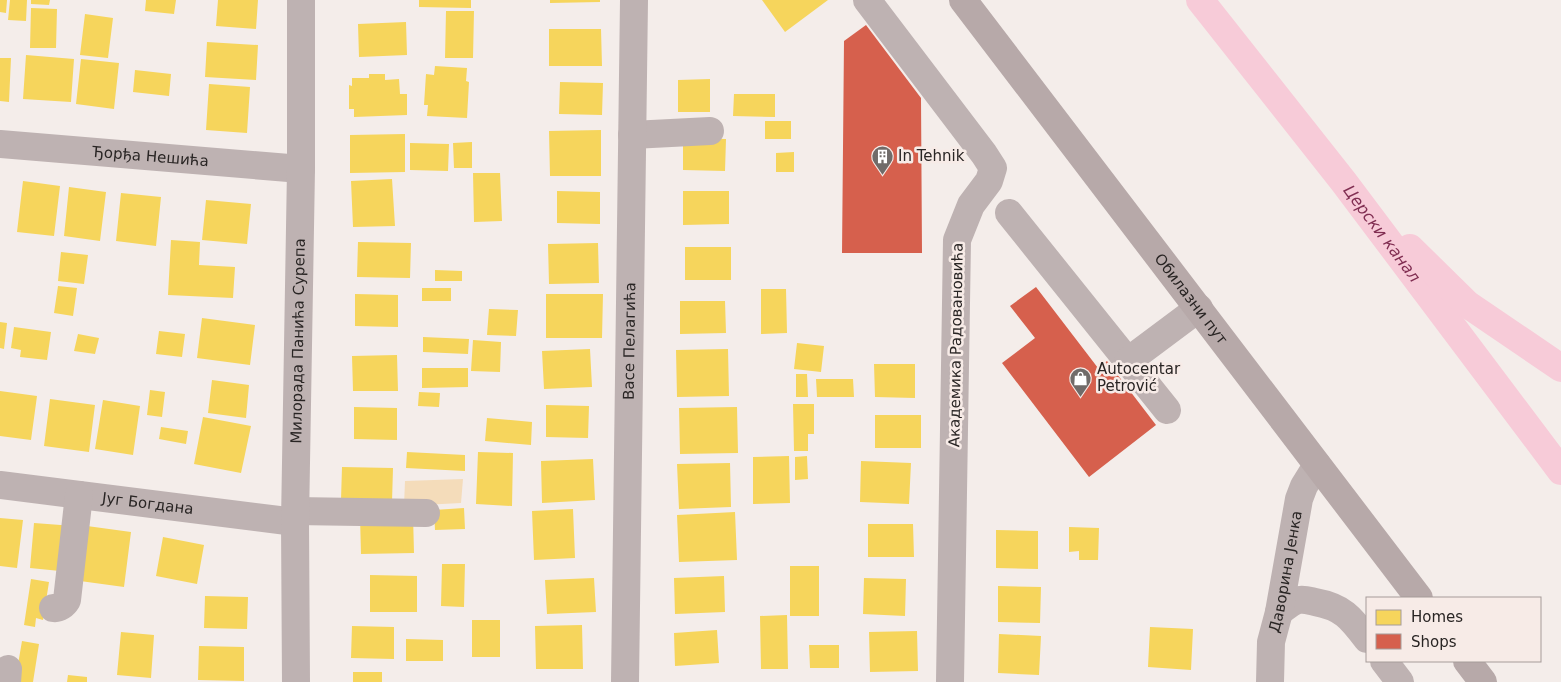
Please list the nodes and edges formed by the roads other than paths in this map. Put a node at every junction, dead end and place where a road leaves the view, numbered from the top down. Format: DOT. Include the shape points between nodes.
graph roads {
  1 [pos="301,0"];
  2 [pos="634,0"];
  3 [pos="866,0"];
  4 [pos="963,0"];
  5 [pos="710,131"];
  6 [pos="632,135"];
  7 [pos="0,144"];
  8 [pos="301,169"];
  9 [pos="1009,213"];
  10 [pos="1199,308"];
  11 [pos="1128,362"];
  12 [pos="1167,410"];
  13 [pos="1317,465"];
  14 [pos="0,485"];
  15 [pos="78,495"];
  16 [pos="426,513"];
  17 [pos="295,517"];
  18 [pos="1418,597"];
  19 [pos="1287,600"];
  20 [pos="53,608"];
  21 [pos="1366,639"];
  22 [pos="1385,662"];
  23 [pos="1468,662"];
  24 [pos="296,682"];
  25 [pos="625,682"];
  26 [pos="950,682"];
  27 [pos="1270,682"];
  28 [pos="1400,682"];
  29 [pos="1483,682"];
  1 -- 8 [label="street, Милорада Панића Сурепа"];
  2 -- 6 [label="street, Васе Пелагића"];
  3 -- 26 [label="street, Академика Радовановића" via="993,168 971,205 957,240"];
  4 -- 10 [label="main road, Обилазни пут"];
  5 -- 6 [label="street"];
  6 -- 25 [label="street, Васе Пелагића"];
  7 -- 8 [label="street, Ђорђа Нешића"];
  8 -- 17 [label="street, Милорада Панића Сурепа"];
  9 -- 11 [label="street"];
  10 -- 11 [label="street"];
  10 -- 13 [label="main road, Обилазни пут"];
  11 -- 12 [label="street"];
  13 -- 18 [label="main road, Обилазни пут"];
  13 -- 19 [label="street, Даворина Јенка" via="1300,499"];
  14 -- 15 [label="street, Југ Богдана"];
  15 -- 17 [label="street, Југ Богдана"];
  15 -- 20 [label="street" via="67,600 59,608"];
  16 -- 17 [label="street, Југ Богдана"];
  17 -- 24 [label="street, Милорада Панића Сурепа"];
  19 -- 21 [label="street" via="1306,600 1337,608 1351,619"];
  19 -- 27 [label="street, Даворина Јенка" via="1272,642"];
  22 -- 28 [label="street"];
  23 -- 29 [label="main road"];
}
